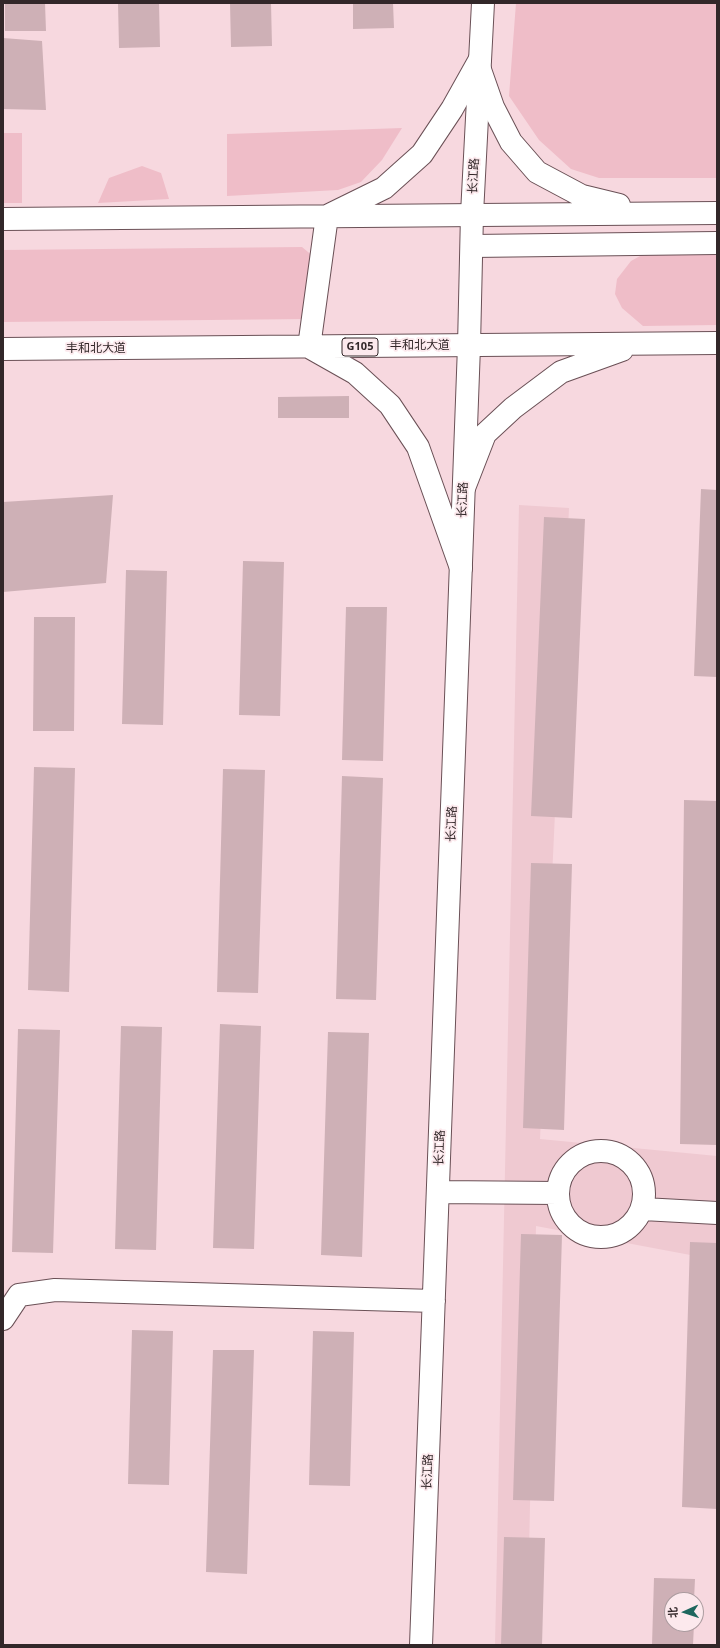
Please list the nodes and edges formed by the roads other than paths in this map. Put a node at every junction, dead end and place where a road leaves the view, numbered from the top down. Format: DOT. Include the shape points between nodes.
graph roads {
  1 [pos="482,3"];
  2 [pos="480,63"];
  3 [pos="657,213"];
  4 [pos="717,213"];
  5 [pos="472,214"];
  6 [pos="326,216"];
  7 [pos="3,219"];
  8 [pos="717,243"];
  9 [pos="472,246"];
  10 [pos="717,343"];
  11 [pos="641,344"];
  12 [pos="469,346"];
  13 [pos="309,347"];
  14 [pos="3,349"];
  15 [pos="464,488"];
  16 [pos="461,568"];
  17 [pos="438,1192"];
  18 [pos="558,1193"];
  19 [pos="643,1209"];
  20 [pos="717,1213"];
  21 [pos="434,1301"];
  22 [pos="3,1319"];
  23 [pos="421,1645"];
  1 -- 2 [label="main road, 长江路"];
  2 -- 3 [label="main road" via="493,107 511,142 537,172 582,196"];
  2 -- 5 [label="main road, 长江路"];
  2 -- 6 [label="main road" via="422,154 384,188"];
  3 -- 4 [label="main road"];
  3 -- 5 [label="main road"];
  5 -- 6 [label="main road"];
  5 -- 9 [label="main road, 长江路"];
  6 -- 7 [label="main road"];
  6 -- 13 [label="main road"];
  8 -- 9 [label="main road"];
  9 -- 12 [label="main road, 长江路"];
  10 -- 11 [label="main road, 丰和北大道 / G105"];
  11 -- 12 [label="main road, 丰和北大道 / G105"];
  11 -- 15 [label="main road" via="561,372 513,408 485,434"];
  12 -- 13 [label="main road, 丰和北大道 / G105"];
  12 -- 15 [label="main road, 长江路"];
  13 -- 14 [label="main road, 丰和北大道 / G105"];
  13 -- 16 [label="main road" via="355,373 390,405 418,447"];
  15 -- 16 [label="main road, 长江路"];
  16 -- 17 [label="main road, 长江路"];
  17 -- 18 [label="main road"];
  17 -- 21 [label="main road, 长江路"];
  18 -- 19 [label="main road" via="565,1219 587,1236 614,1236 636,1221"];
  18 -- 19 [label="main road" via="561,1179 568,1166 580,1156 594,1151 609,1151 629,1161 642,1179 645,1194"];
  19 -- 20 [label="main road"];
  21 -- 22 [label="main road" via="55,1290 19,1295"];
  21 -- 23 [label="main road, 长江路"];
}
